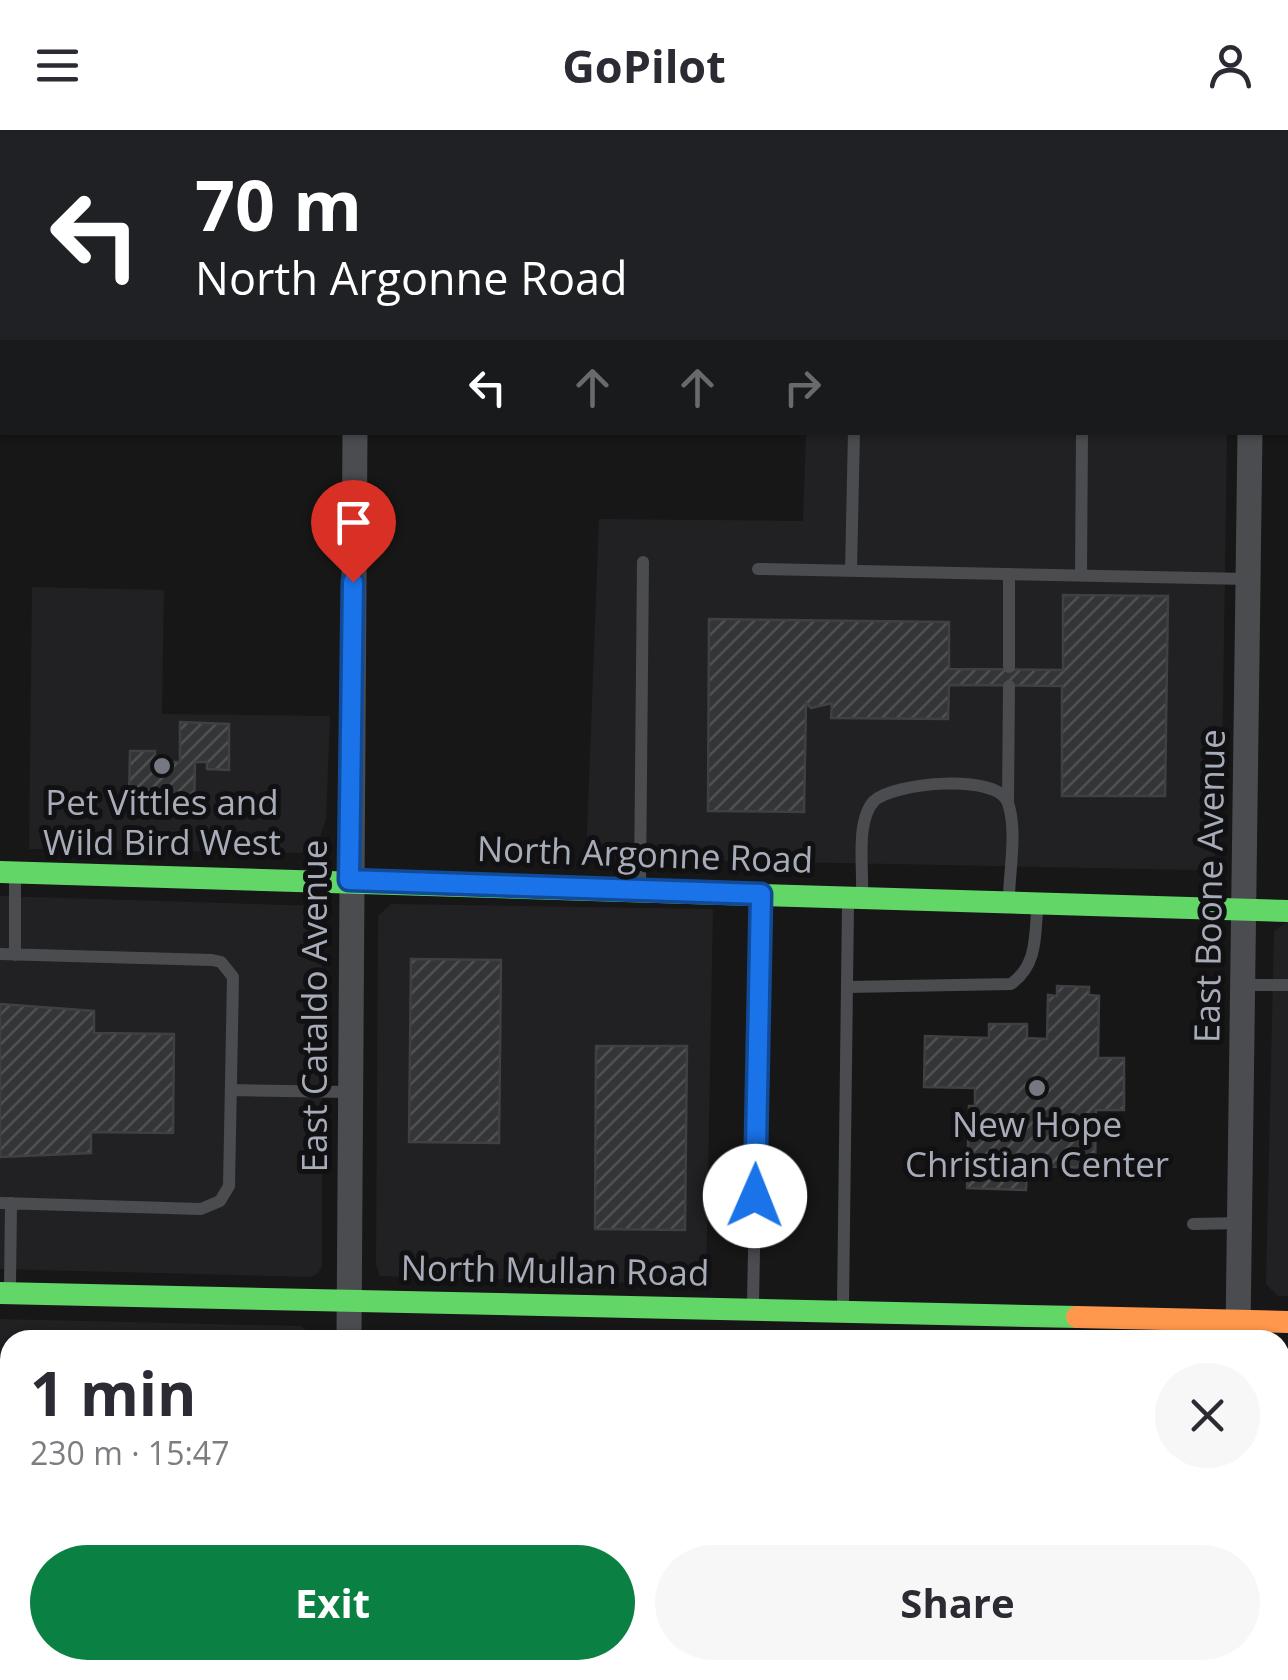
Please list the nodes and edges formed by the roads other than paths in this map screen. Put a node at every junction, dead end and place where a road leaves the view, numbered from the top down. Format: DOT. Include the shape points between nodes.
graph roads {
  1 [pos="354,435"];
  2 [pos="854,435"];
  3 [pos="1082,435"];
  4 [pos="1250,435"];
  5 [pos="642,562"];
  6 [pos="758,569"];
  7 [pos="851,571"];
  8 [pos="1009,574"];
  9 [pos="1081,576"];
  10 [pos="1248,579"];
  11 [pos="1009,667"];
  12 [pos="1009,686"];
  13 [pos="1008,802"];
  14 [pos="8,872"];
  15 [pos="349,880"];
  16 [pos="640,890"];
  17 [pos="761,894"];
  18 [pos="855,898"];
  19 [pos="1009,903"];
  20 [pos="1037,904"];
  21 [pos="1246,911"];
  22 [pos="1288,911"];
  23 [pos="0,954"];
  24 [pos="16,954"];
  25 [pos="1244,985"];
  26 [pos="1288,985"];
  27 [pos="847,987"];
  28 [pos="231,1090"];
  29 [pos="349,1092"];
  30 [pos="5,1203"];
  31 [pos="1240,1223"];
  32 [pos="1192,1224"];
  33 [pos="5,1293"];
  34 [pos="350,1301"];
  35 [pos="753,1310"];
  36 [pos="843,1312"];
  37 [pos="1288,1322"];
  38 [pos="350,1330"];
  39 [pos="1238,1330"];
  1 -- 15 [label="street, East Cataldo Avenue"];
  2 -- 7 [label="lane"];
  3 -- 9 [label="lane"];
  4 -- 10 [label="street, East Boone Avenue"];
  5 -- 16 [label="lane"];
  6 -- 7 [label="lane"];
  7 -- 8 [label="lane"];
  8 -- 9 [label="lane"];
  8 -- 11 [label="lane"];
  9 -- 10 [label="lane"];
  10 -- 21 [label="street, East Boone Avenue"];
  12 -- 13 [label="lane"];
  13 -- 18 [label="lane" via="985,786 889,791 872,803 864,820"];
  13 -- 19 [label="lane"];
  14 -- 15 [label="main road, North Argonne Road"];
  14 -- 24 [label="lane"];
  15 -- 16 [label="main road, North Argonne Road"];
  15 -- 29 [label="street, East Cataldo Avenue"];
  16 -- 17 [label="main road, North Argonne Road"];
  17 -- 18 [label="main road, North Argonne Road"];
  17 -- 35 [label="lane"];
  18 -- 19 [label="main road, North Argonne Road"];
  18 -- 27 [label="lane"];
  19 -- 20 [label="main road, North Argonne Road"];
  20 -- 21 [label="main road, North Argonne Road"];
  20 -- 27 [label="lane" via="1032,959 1010,984"];
  21 -- 22 [label="main road, North Argonne Road"];
  21 -- 25 [label="street, East Boone Avenue"];
  23 -- 24 [label="lane"];
  24 -- 28 [label="lane" via="221,962 233,977"];
  25 -- 26 [label="lane"];
  25 -- 31 [label="street, East Boone Avenue"];
  27 -- 36 [label="lane"];
  28 -- 29 [label="lane"];
  28 -- 30 [label="lane" via="230,1186 213,1206"];
  29 -- 34 [label="street, East Cataldo Avenue"];
  30 -- 33 [label="lane"];
  31 -- 32 [label="lane"];
  31 -- 39 [label="street, East Boone Avenue"];
  33 -- 34 [label="main road, North Mullan Road"];
  34 -- 35 [label="main road, North Mullan Road"];
  34 -- 38 [label="street, East Cataldo Avenue"];
  35 -- 36 [label="main road, North Mullan Road"];
  36 -- 39 [label="main road, North Mullan Road"];
  37 -- 39 [label="main road, North Mullan Road"];
}
